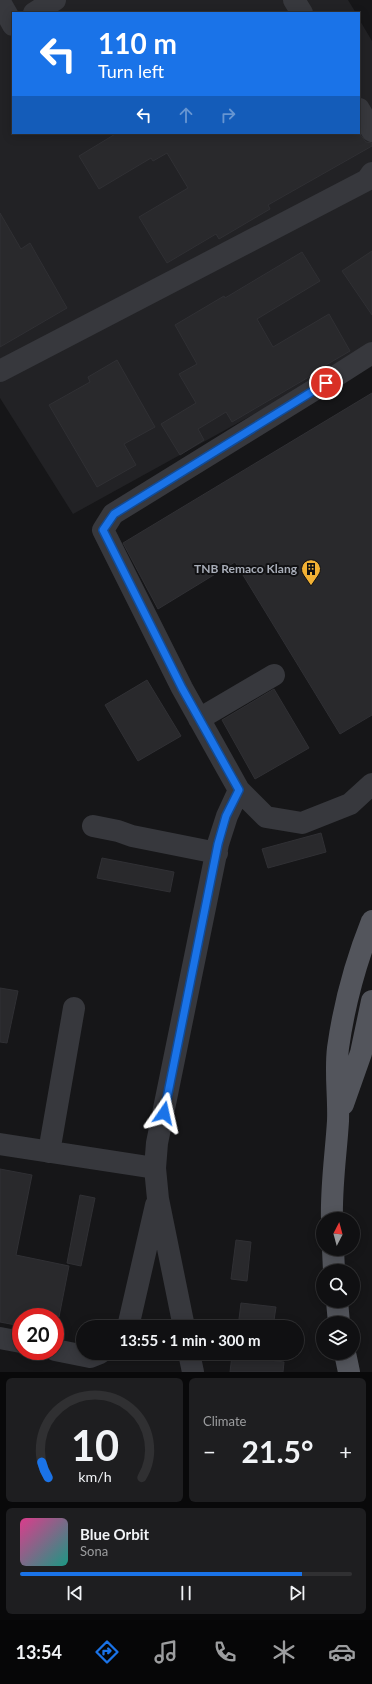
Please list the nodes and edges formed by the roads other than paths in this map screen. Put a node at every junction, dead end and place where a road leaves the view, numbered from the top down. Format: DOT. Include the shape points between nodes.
graph roads {
  1 [pos="55,0"];
  2 [pos="294,0"];
  3 [pos="0,2"];
  4 [pos="36,12"];
  5 [pos="301,12"];
  6 [pos="12,24"];
  7 [pos="12,27"];
  8 [pos="0,36"];
  9 [pos="360,111"];
  10 [pos="372,131"];
  11 [pos="372,173"];
  12 [pos="372,352"];
  13 [pos="0,371"];
  14 [pos="274,675"];
  15 [pos="199,719"];
  16 [pos="372,784"];
  17 [pos="239,790"];
  18 [pos="93,826"];
  19 [pos="217,853"];
  20 [pos="372,921"];
  21 [pos="372,1001"];
  22 [pos="74,1008"];
  23 [pos="338,1120"];
  24 [pos="0,1144"];
  25 [pos="49,1152"];
  26 [pos="155,1168"];
  27 [pos="158,1199"];
  28 [pos="332,1212"];
  29 [pos="130,1320"];
  30 [pos="183,1320"];
  31 [pos="0,1338"];
  32 [pos="12,1340"];
  33 [pos="64,1352"];
  34 [pos="76,1354"];
  35 [pos="190,1360"];
  36 [pos="346,1360"];
  37 [pos="193,1372"];
  38 [pos="349,1372"];
  1 -- 4 [label="lane"];
  2 -- 5 [label="lane"];
  3 -- 6 [label="lane"];
  7 -- 8 [label="lane"];
  9 -- 10 [label="lane"];
  11 -- 13 [label="lane" via="367,180"];
  12 -- 15 [label="lane" via="114,514 103,530"];
  14 -- 15 [label="lane"];
  15 -- 17 [label="lane"];
  16 -- 17 [label="lane" via="350,804 302,823 266,817"];
  17 -- 19 [label="lane" via="226,816"];
  18 -- 19 [label="lane"];
  19 -- 26 [label="lane" via="157,1143"];
  20 -- 23 [label="main road" via="358,960 338,1049"];
  21 -- 23 [label="main road" via="361,1053"];
  22 -- 25 [label="lane"];
  23 -- 28 [label="main road"];
  24 -- 25 [label="lane"];
  25 -- 26 [label="lane"];
  26 -- 27 [label="lane"];
  27 -- 29 [label="lane"];
  27 -- 30 [label="lane"];
  31 -- 32 [label="lane"];
  33 -- 34 [label="lane"];
  35 -- 37 [label="lane"];
  36 -- 38 [label="main road"];
}
